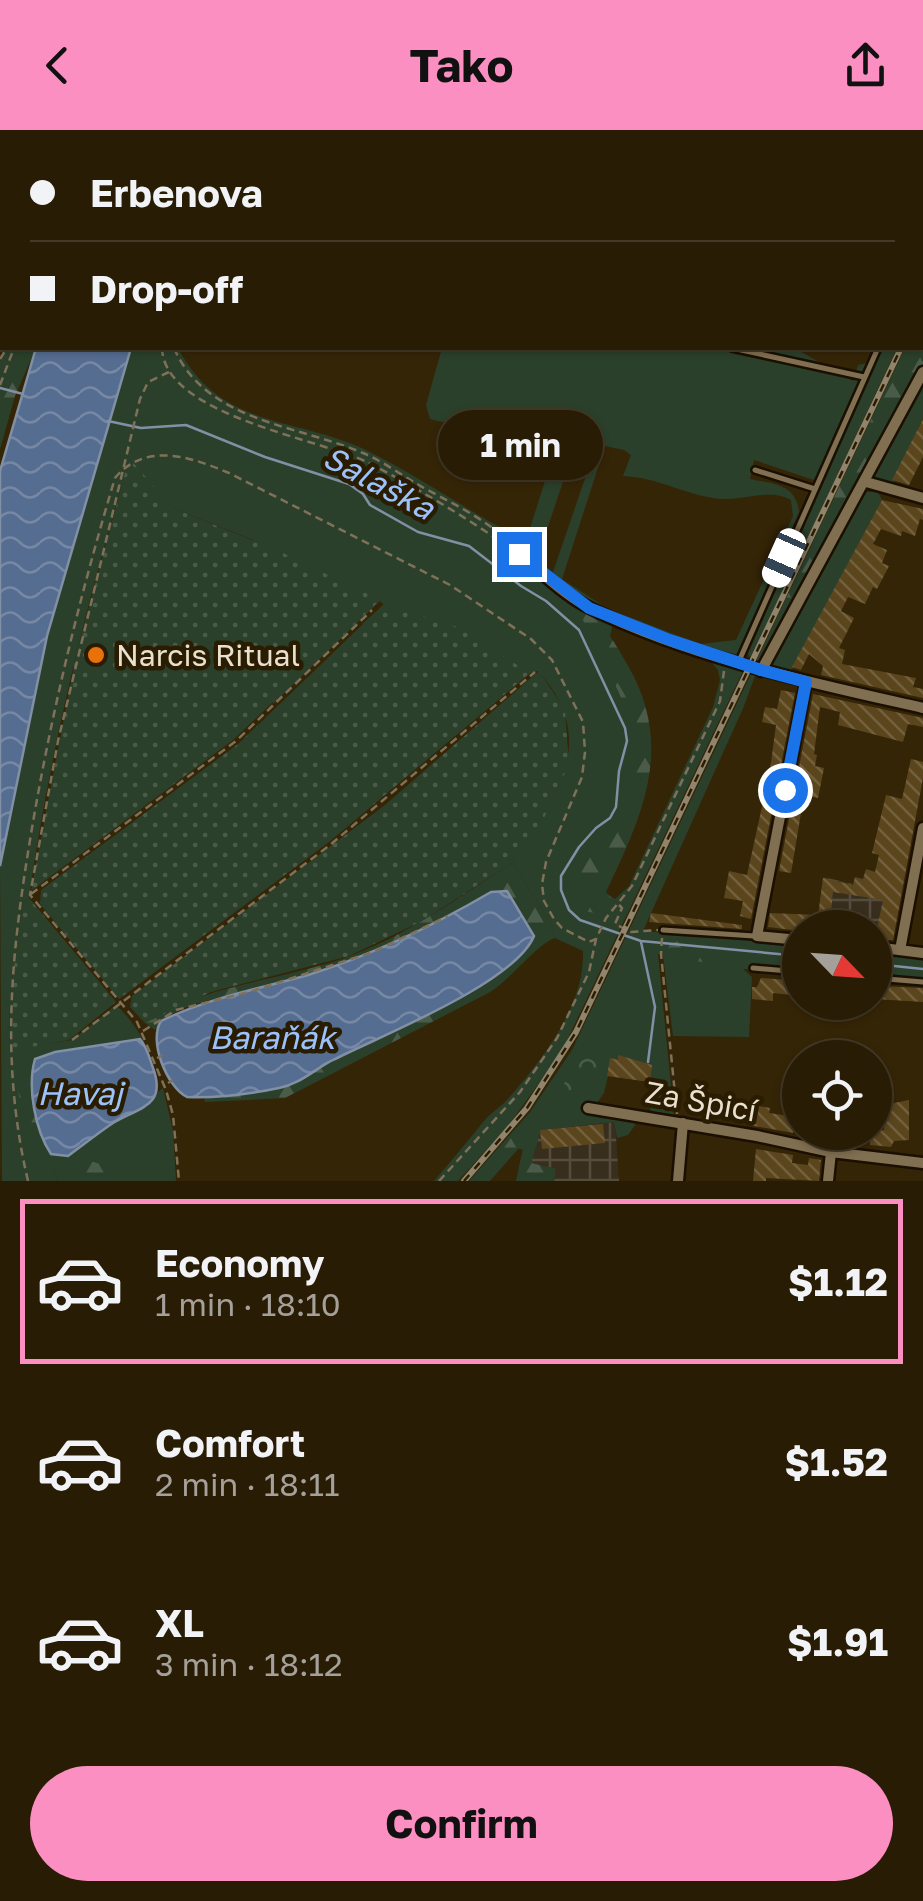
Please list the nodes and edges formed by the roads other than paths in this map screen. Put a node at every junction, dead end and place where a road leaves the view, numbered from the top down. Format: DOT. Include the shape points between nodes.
graph roads {
  1 [pos="741,350"];
  2 [pos="877,350"];
  3 [pos="923,372"];
  4 [pos="864,377"];
  5 [pos="755,470"];
  6 [pos="866,482"];
  7 [pos="814,490"];
  8 [pos="923,498"];
  9 [pos="519,554"];
  10 [pos="733,659"];
  11 [pos="761,670"];
  12 [pos="806,682"];
  13 [pos="923,708"];
  14 [pos="923,828"];
  15 [pos="663,930"];
  16 [pos="757,936"];
  17 [pos="782,938"];
  18 [pos="892,949"];
  19 [pos="900,950"];
  20 [pos="923,953"];
  21 [pos="753,968"];
  22 [pos="782,970"];
  23 [pos="892,979"];
  24 [pos="923,982"];
  25 [pos="588,1108"];
  26 [pos="683,1123"];
  27 [pos="831,1152"];
  28 [pos="923,1163"];
  29 [pos="678,1181"];
  30 [pos="828,1181"];
  1 -- 4 [label="lane"];
  2 -- 4 [label="lane"];
  3 -- 6 [label="street"];
  4 -- 7 [label="lane"];
  5 -- 7 [label="lane"];
  6 -- 8 [label="street"];
  6 -- 11 [label="street"];
  7 -- 10 [label="lane"];
  9 -- 10 [label="street" via="589,608"];
  10 -- 11 [label="street"];
  11 -- 12 [label="street"];
  12 -- 13 [label="street"];
  12 -- 16 [label="street"];
  14 -- 19 [label="street"];
  15 -- 16 [label="lane"];
  16 -- 17 [label="street"];
  18 -- 19 [label="street"];
  19 -- 20 [label="street"];
  21 -- 22 [label="lane"];
  23 -- 24 [label="lane"];
  25 -- 26 [label="street, Za Špicí"];
  26 -- 27 [label="street, Za Špicí"];
  26 -- 29 [label="street"];
  27 -- 28 [label="street, Za Špicí"];
  27 -- 30 [label="street"];
}
